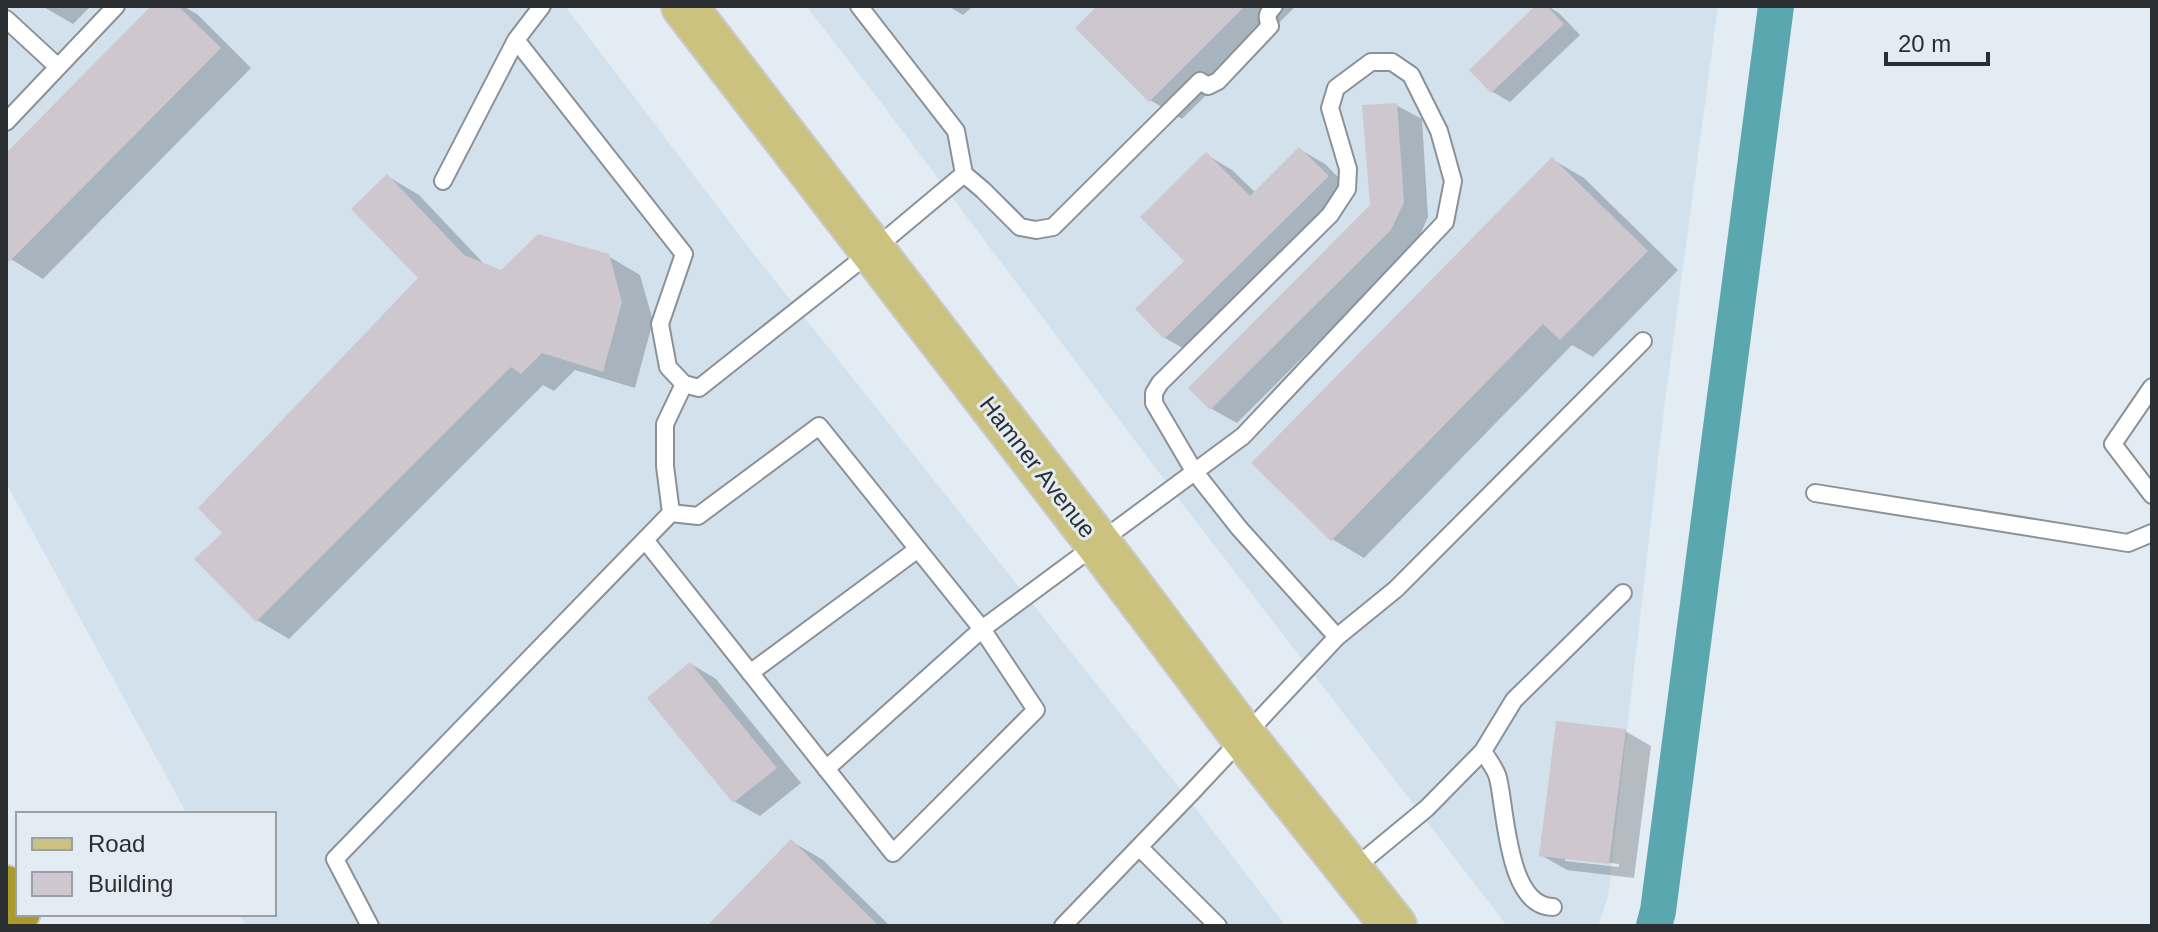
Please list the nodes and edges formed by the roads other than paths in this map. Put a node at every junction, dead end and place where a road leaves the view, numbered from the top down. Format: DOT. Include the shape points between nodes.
graph roads {
  1 [pos="116,6"];
  2 [pos="542,6"];
  3 [pos="684,6"];
  4 [pos="859,6"];
  5 [pos="1274,6"];
  6 [pos="6,19"];
  7 [pos="516,40"];
  8 [pos="58,67"];
  9 [pos="6,122"];
  10 [pos="964,174"];
  11 [pos="443,181"];
  12 [pos="872,251"];
  13 [pos="1643,341"];
  14 [pos="684,384"];
  15 [pos="2152,387"];
  16 [pos="1194,471"];
  17 [pos="1815,493"];
  18 [pos="2152,495"];
  19 [pos="671,513"];
  20 [pos="2152,533"];
  21 [pos="645,540"];
  22 [pos="1097,542"];
  23 [pos="918,549"];
  24 [pos="1623,593"];
  25 [pos="982,629"];
  26 [pos="1337,637"];
  27 [pos="750,673"];
  28 [pos="1243,736"];
  29 [pos="1483,751"];
  30 [pos="826,769"];
  31 [pos="1139,847"];
  32 [pos="1350,871"];
  33 [pos="6,888"];
  34 [pos="1553,907"];
  35 [pos="16,909"];
  36 [pos="370,926"];
  37 [pos="1063,926"];
  38 [pos="1218,926"];
  39 [pos="1394,926"];
  1 -- 8 [label="lane"];
  2 -- 7 [label="lane"];
  3 -- 12 [label="main road, Hamner Avenue"];
  4 -- 10 [label="lane" via="956,131"];
  5 -- 10 [label="lane" via="1267,13 1270,26 1218,81 1208,86 1200,81 1053,227 1020,227"];
  6 -- 8 [label="lane"];
  7 -- 11 [label="lane"];
  7 -- 14 [label="lane" via="684,254 660,324 668,367"];
  8 -- 9 [label="lane"];
  10 -- 12 [label="lane"];
  12 -- 14 [label="lane" via="699,388"];
  12 -- 22 [label="main road, Hamner Avenue"];
  13 -- 26 [label="lane" via="1396,589"];
  14 -- 19 [label="lane" via="665,424"];
  15 -- 18 [label="lane" via="2113,444"];
  16 -- 16 [label="lane" via="1154,403 1154,393 1330,215 1347,189 1348,169 1330,108 1336,88 1371,62 1392,62 1411,75 1439,131 1453,181 1445,222 1243,436"];
  16 -- 22 [label="lane"];
  16 -- 26 [label="lane"];
  17 -- 20 [label="lane" via="2128,543"];
  19 -- 21 [label="lane"];
  19 -- 23 [label="lane" via="698,516 819,426"];
  21 -- 27 [label="lane"];
  21 -- 36 [label="lane" via="335,859"];
  22 -- 25 [label="lane"];
  22 -- 28 [label="main road, Hamner Avenue"];
  23 -- 25 [label="lane"];
  23 -- 27 [label="lane"];
  24 -- 29 [label="lane" via="1514,700"];
  25 -- 30 [label="lane"];
  25 -- 30 [label="lane" via="1036,710 893,853"];
  26 -- 28 [label="lane"];
  27 -- 30 [label="lane"];
  28 -- 31 [label="lane"];
  28 -- 32 [label="main road, Hamner Avenue"];
  29 -- 32 [label="lane" via="1427,808"];
  29 -- 34 [label="lane" via="1498,775 1510,855 1527,894"];
  31 -- 37 [label="lane"];
  31 -- 38 [label="lane"];
  32 -- 39 [label="main road, Hamner Avenue"];
  33 -- 35 [label="highway"];
}
